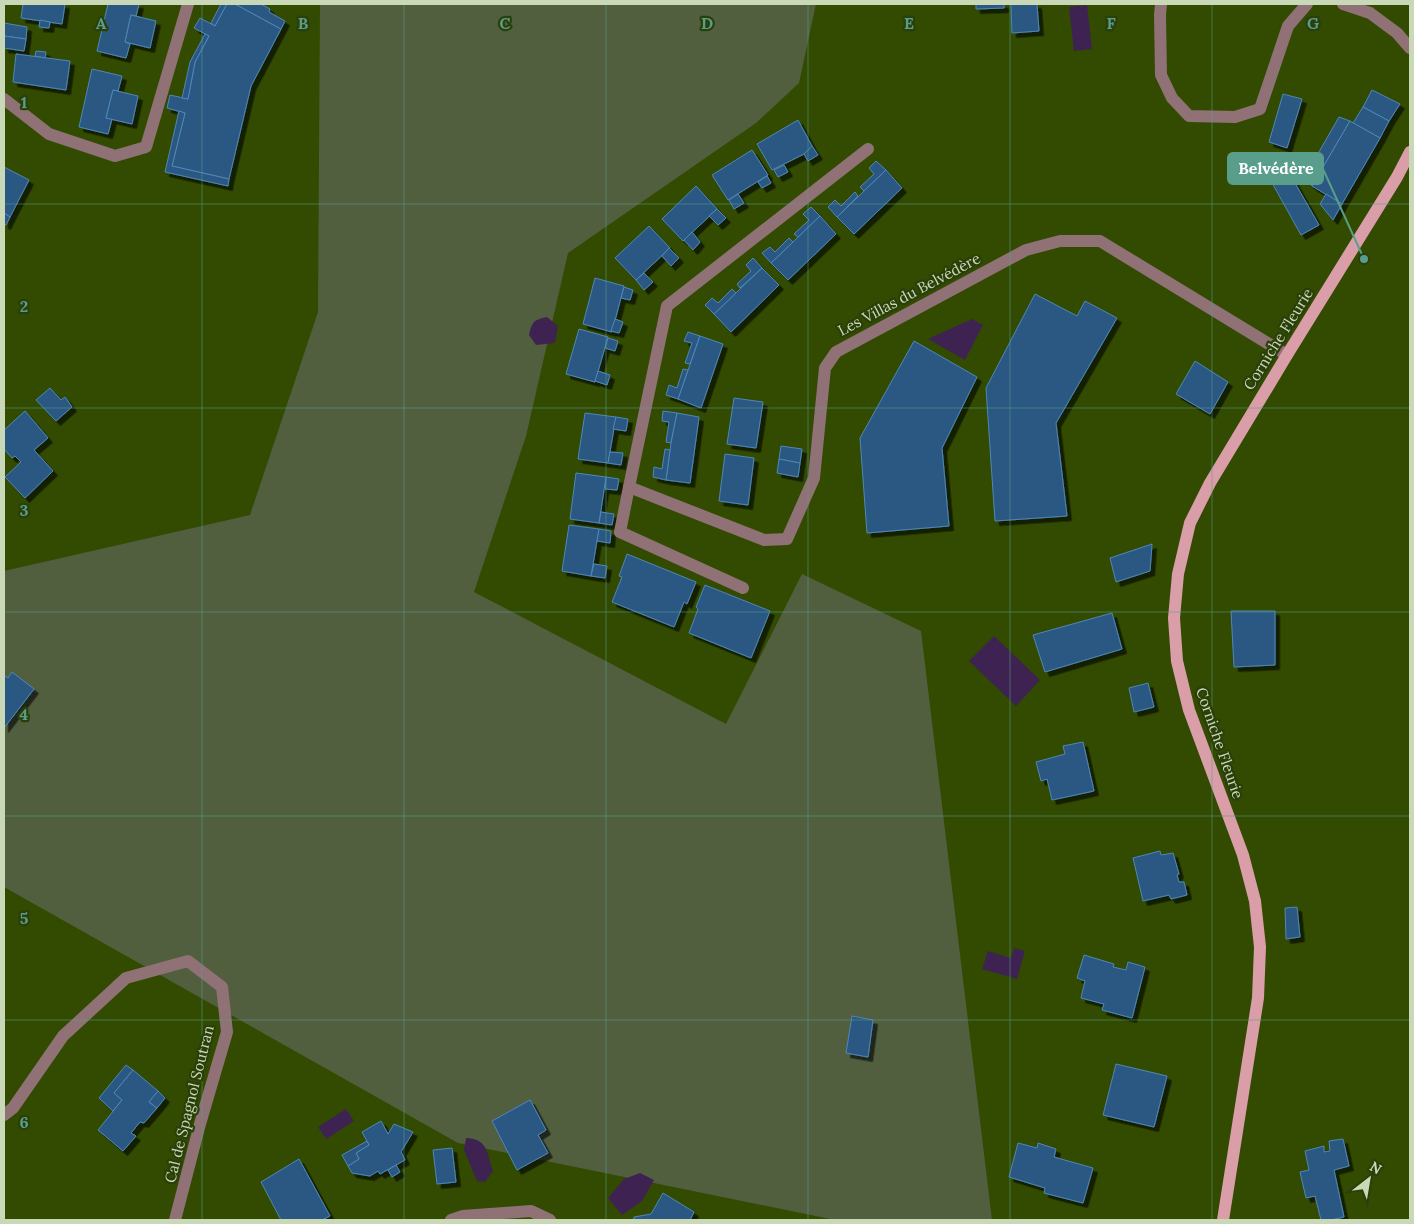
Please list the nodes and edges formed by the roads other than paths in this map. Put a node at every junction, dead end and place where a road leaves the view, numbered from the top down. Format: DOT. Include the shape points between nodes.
graph roads {
  1 [pos="188,4"];
  2 [pos="1161,4"];
  3 [pos="1307,4"];
  4 [pos="1343,4"];
  5 [pos="1410,48"];
  6 [pos="4,99"];
  7 [pos="868,149"];
  8 [pos="1410,152"];
  9 [pos="1287,354"];
  10 [pos="629,487"];
  11 [pos="744,588"];
  12 [pos="4,1115"];
  13 [pos="175,1220"];
  14 [pos="451,1220"];
  15 [pos="550,1220"];
  16 [pos="1223,1220"];
  1 -- 6 [label="street" via="146,147 115,156 49,134"];
  2 -- 3 [label="street" via="1161,75 1172,98 1189,116 1222,118 1260,109 1288,26"];
  4 -- 5 [label="street" via="1370,13"];
  7 -- 10 [label="street" via="667,306"];
  8 -- 9 [label="main road, Corniche Fleurie"];
  9 -- 10 [label="street, Les Villas du Belvédère" via="1100,241 1060,241 1026,250 836,352 825,368 814,478 787,539 764,540"];
  9 -- 16 [label="main road, Corniche Fleurie" via="1210,483 1190,523 1178,574 1174,618 1177,661 1189,710 1243,855 1255,901 1260,947 1258,998"];
  10 -- 11 [label="street" via="620,532"];
  12 -- 13 [label="street, Cal de Spagnol Soutran" via="63,1036 126,978 188,961 222,987 227,1032"];
  14 -- 15 [label="street" via="464,1216 531,1211"];
}
